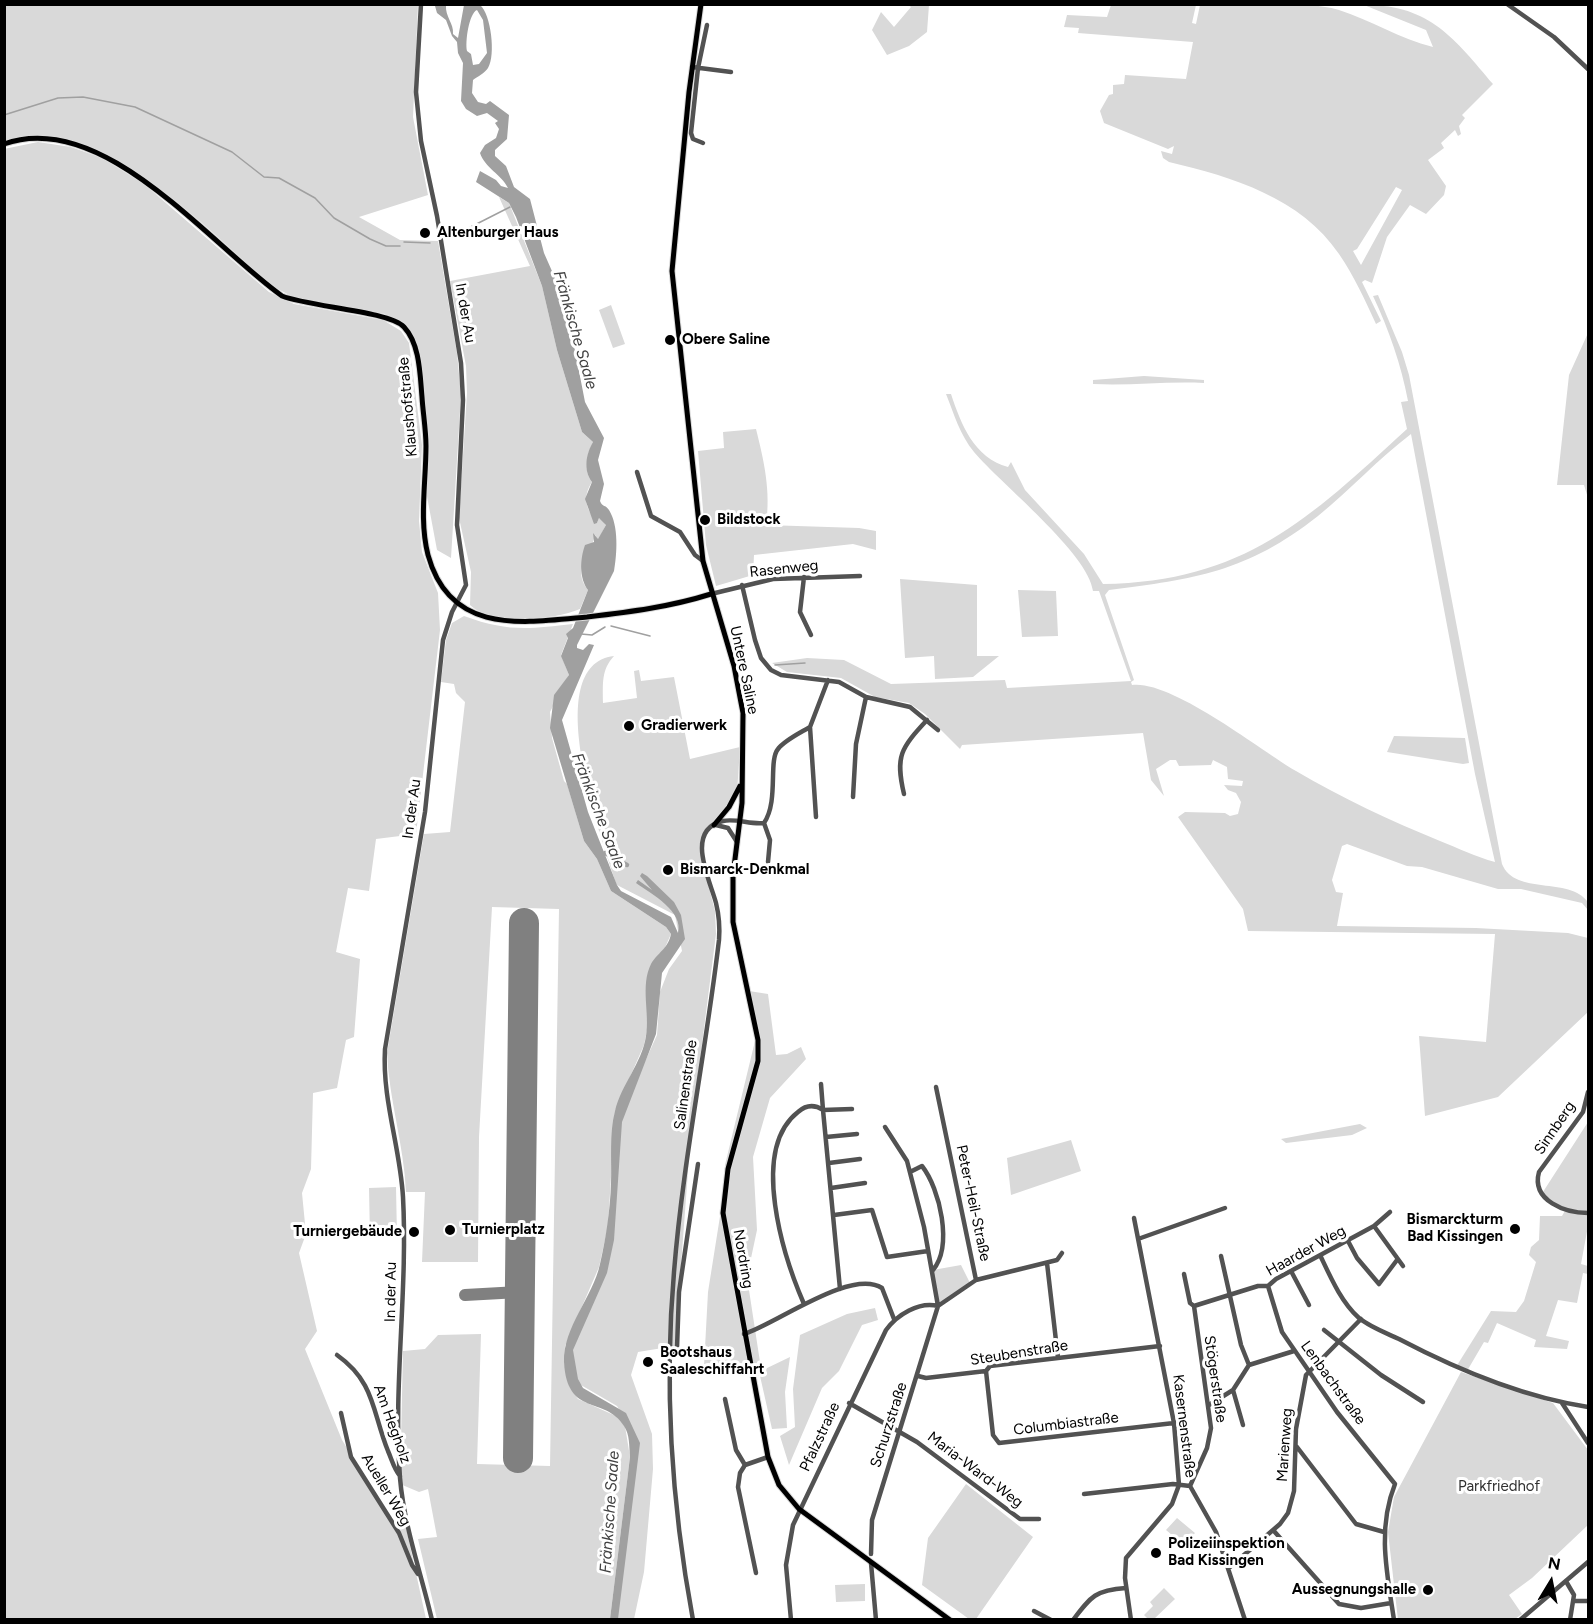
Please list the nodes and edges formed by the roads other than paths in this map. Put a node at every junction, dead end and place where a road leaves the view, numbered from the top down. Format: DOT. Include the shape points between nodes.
graph roads {
  1 [pos="421,4"];
  2 [pos="701,4"];
  3 [pos="1507,4"];
  4 [pos="707,25"];
  5 [pos="695,67"];
  6 [pos="1588,69"];
  7 [pos="731,72"];
  8 [pos="703,143"];
  9 [pos="4,144"];
  10 [pos="637,472"];
  11 [pos="703,561"];
  12 [pos="860,576"];
  13 [pos="804,577"];
  14 [pos="742,585"];
  15 [pos="711,594"];
  16 [pos="457,602"];
  17 [pos="811,635"];
  18 [pos="828,680"];
  19 [pos="866,697"];
  20 [pos="927,720"];
  21 [pos="810,727"];
  22 [pos="938,730"];
  23 [pos="741,782"];
  24 [pos="904,794"];
  25 [pos="853,797"];
  26 [pos="816,817"];
  27 [pos="740,822"];
  28 [pos="765,824"];
  29 [pos="714,825"];
  30 [pos="737,842"];
  31 [pos="768,862"];
  32 [pos="821,1084"];
  33 [pos="936,1087"];
  34 [pos="1588,1092"];
  35 [pos="852,1109"];
  36 [pos="823,1110"];
  37 [pos="885,1127"];
  38 [pos="857,1134"];
  39 [pos="826,1137"];
  40 [pos="860,1159"];
  41 [pos="829,1163"];
  42 [pos="698,1164"];
  43 [pos="909,1172"];
  44 [pos="866,1183"];
  45 [pos="831,1188"];
  46 [pos="1225,1208"];
  47 [pos="1390,1212"];
  48 [pos="1588,1213"];
  49 [pos="834,1215"];
  50 [pos="1134,1218"];
  51 [pos="1374,1226"];
  52 [pos="1138,1239"];
  53 [pos="1348,1241"];
  54 [pos="928,1251"];
  55 [pos="1062,1253"];
  56 [pos="1320,1255"];
  57 [pos="1221,1256"];
  58 [pos="1397,1260"];
  59 [pos="1047,1263"];
  60 [pos="1403,1266"];
  61 [pos="933,1270"];
  62 [pos="1291,1271"];
  63 [pos="1184,1274"];
  64 [pos="976,1280"];
  65 [pos="1268,1286"];
  66 [pos="840,1289"];
  67 [pos="1230,1295"];
  68 [pos="804,1304"];
  69 [pos="1309,1305"];
  70 [pos="938,1306"];
  71 [pos="1194,1306"];
  72 [pos="894,1319"];
  73 [pos="1361,1319"];
  74 [pos="1324,1330"];
  75 [pos="744,1334"];
  76 [pos="1337,1342"];
  77 [pos="1160,1346"];
  78 [pos="1294,1351"];
  79 [pos="337,1354"];
  80 [pos="670,1355"];
  81 [pos="1058,1358"];
  82 [pos="1249,1365"];
  83 [pos="1308,1370"];
  84 [pos="986,1371"];
  85 [pos="918,1376"];
  86 [pos="1233,1390"];
  87 [pos="725,1399"];
  88 [pos="1423,1402"];
  89 [pos="849,1403"];
  90 [pos="1562,1403"];
  91 [pos="1209,1405"];
  92 [pos="1588,1407"];
  93 [pos="341,1413"];
  94 [pos="1174,1423"];
  95 [pos="1244,1425"];
  96 [pos="899,1433"];
  97 [pos="1588,1443"];
  98 [pos="1296,1446"];
  99 [pos="768,1457"];
  100 [pos="745,1465"];
  101 [pos="400,1476"];
  102 [pos="1179,1485"];
  103 [pos="1190,1486"];
  104 [pos="1084,1494"];
  105 [pos="799,1509"];
  106 [pos="1039,1519"];
  107 [pos="1273,1530"];
  108 [pos="1384,1532"];
  109 [pos="871,1554"];
  110 [pos="1588,1562"];
  111 [pos="871,1563"];
  112 [pos="1230,1567"];
  113 [pos="756,1573"];
  114 [pos="420,1576"];
  115 [pos="1567,1582"];
  116 [pos="1126,1588"];
  117 [pos="1573,1601"];
  118 [pos="1588,1601"];
  119 [pos="1392,1603"];
  120 [pos="1034,1611"];
  121 [pos="432,1620"];
  122 [pos="693,1620"];
  123 [pos="791,1620"];
  124 [pos="876,1620"];
  125 [pos="950,1620"];
  126 [pos="1051,1620"];
  127 [pos="1073,1620"];
  128 [pos="1131,1620"];
  129 [pos="1245,1620"];
  130 [pos="1394,1620"];
  131 [pos="1520,1620"];
  132 [pos="1570,1620"];
  1 -- 16 [label="street, In der Au" via="416,92 421,141 438,216 461,363 463,399 456,525 466,585"];
  2 -- 5 [label="main road"];
  3 -- 6 [label="street"];
  4 -- 5 [label="street"];
  5 -- 7 [label="street"];
  5 -- 8 [label="street" via="691,133 693,139"];
  5 -- 11 [label="main road" via="672,271"];
  9 -- 16 [label="main road, Klaushofstraße" via="55,140 104,155 157,192 282,296 301,303 385,316 405,328 413,341 426,444 425,542 436,576"];
  10 -- 11 [label="street" via="651,516 680,532"];
  11 -- 15 [label="main road, Untere Saline"];
  12 -- 13 [label="street, Rasenweg"];
  13 -- 14 [label="street, Rasenweg"];
  13 -- 17 [label="street" via="800,612"];
  14 -- 15 [label="street, Rasenweg"];
  14 -- 18 [label="street" via="754,640 771,670 781,675"];
  15 -- 16 [label="main road, Klaushofstraße" via="681,604 531,622 485,618"];
  15 -- 23 [label="main road, Untere Saline" via="734,666 742,713"];
  16 -- 101 [label="street, In der Au" via="443,639 425,812 385,1057 386,1098 403,1198 403,1324 397,1435"];
  18 -- 19 [label="street"];
  18 -- 21 [label="street"];
  19 -- 20 [label="street" via="910,707"];
  19 -- 25 [label="street" via="856,744"];
  20 -- 22 [label="street"];
  20 -- 24 [label="street" via="901,753 899,774"];
  21 -- 26 [label="street"];
  21 -- 28 [label="street" via="779,747 775,754 774,794"];
  23 -- 27 [label="main road, Untere Saline"];
  23 -- 29 [label="main road" via="729,807"];
  27 -- 28 [label="street"];
  27 -- 29 [label="street" via="722,821"];
  27 -- 30 [label="main road, Nordring"];
  28 -- 31 [label="street" via="770,840"];
  29 -- 30 [label="street" via="728,828"];
  29 -- 80 [label="street, Salinenstraße" via="704,837 702,859 718,910 719,940 678,1224"];
  30 -- 75 [label="main road, Nordring" via="733,922 755,1017 758,1061 728,1169 723,1213"];
  32 -- 36 [label="street"];
  33 -- 64 [label="street, Peter-Heil-Straße"];
  34 -- 48 [label="street, Sinnberg" via="1583,1112 1539,1172 1538,1184 1543,1198 1551,1203 1572,1212"];
  35 -- 36 [label="street"];
  36 -- 39 [label="street"];
  36 -- 68 [label="street" via="812,1105 804,1107 790,1120 780,1137 775,1165 780,1235"];
  37 -- 43 [label="street"];
  38 -- 39 [label="street"];
  39 -- 41 [label="street"];
  40 -- 41 [label="street"];
  41 -- 45 [label="street"];
  42 -- 80 [label="street, Salinenstraße" via="679,1292 676,1348"];
  43 -- 54 [label="street"];
  43 -- 61 [label="street" via="922,1166 931,1179 944,1233 942,1255"];
  44 -- 45 [label="street"];
  45 -- 49 [label="street"];
  46 -- 52 [label="street"];
  47 -- 51 [label="street, Haarder Weg"];
  49 -- 54 [label="street" via="872,1210 887,1257"];
  49 -- 66 [label="street"];
  50 -- 52 [label="street, Kasernenstraße"];
  51 -- 53 [label="street, Haarder Weg"];
  51 -- 58 [label="street"];
  52 -- 77 [label="street, Kasernenstraße"];
  53 -- 56 [label="street, Haarder Weg"];
  53 -- 58 [label="street" via="1379,1284"];
  54 -- 61 [label="street"];
  55 -- 59 [label="street" via="1057,1260"];
  56 -- 62 [label="street, Haarder Weg"];
  56 -- 73 [label="street" via="1335,1286"];
  57 -- 67 [label="street"];
  58 -- 60 [label="street"];
  59 -- 64 [label="street"];
  59 -- 81 [label="street"];
  61 -- 70 [label="street"];
  62 -- 65 [label="street, Haarder Weg"];
  62 -- 69 [label="street"];
  63 -- 71 [label="street, Stögerstraße"];
  64 -- 70 [label="street, Peter-Heil-Straße"];
  65 -- 67 [label="street, Haarder Weg"];
  65 -- 78 [label="street, Lenbachstraße" via="1282,1332"];
  66 -- 68 [label="street"];
  66 -- 72 [label="street" via="867,1282 876,1284 887,1296"];
  67 -- 71 [label="street, Haarder Weg"];
  67 -- 82 [label="street"];
  68 -- 75 [label="street"];
  70 -- 72 [label="street" via="928,1304"];
  70 -- 85 [label="street, Schurzstraße"];
  71 -- 91 [label="street, Stögerstraße"];
  72 -- 89 [label="street, Pfalzstraße"];
  73 -- 76 [label="street"];
  73 -- 90 [label="street" via="1461,1370"];
  74 -- 76 [label="street"];
  75 -- 99 [label="main road, Nordring"];
  76 -- 83 [label="street"];
  76 -- 88 [label="street"];
  77 -- 81 [label="street, Steubenstraße"];
  77 -- 94 [label="street, Kasernenstraße"];
  78 -- 82 [label="street"];
  78 -- 83 [label="street, Lenbachstraße"];
  79 -- 101 [label="street, Am Hegholz" via="370,1390 386,1446"];
  80 -- 122 [label="street, Salinenstraße" via="680,1532"];
  81 -- 84 [label="street, Steubenstraße" via="990,1366"];
  82 -- 86 [label="street"];
  83 -- 98 [label="street, Marienweg"];
  83 -- 108 [label="street, Lenbachstraße" via="1395,1484 1384,1515"];
  84 -- 85 [label="street, Steubenstraße"];
  84 -- 94 [label="street, Columbiastraße" via="993,1436 999,1443"];
  85 -- 96 [label="street, Schurzstraße"];
  86 -- 91 [label="street"];
  86 -- 95 [label="street"];
  87 -- 100 [label="street" via="736,1450"];
  89 -- 96 [label="street, Maria-Ward-Weg"];
  89 -- 105 [label="street, Pfalzstraße"];
  90 -- 92 [label="street"];
  90 -- 97 [label="street"];
  91 -- 103 [label="street, Stögerstraße" via="1209,1438"];
  93 -- 114 [label="street, Aueller Weg" via="351,1457 399,1533"];
  94 -- 102 [label="street, Kasernenstraße"];
  96 -- 106 [label="street, Maria-Ward-Weg" via="917,1442 1020,1519"];
  96 -- 109 [label="street, Schurzstraße" via="872,1520"];
  98 -- 107 [label="street, Marienweg" via="1294,1491 1282,1522"];
  98 -- 108 [label="street" via="1356,1524"];
  99 -- 100 [label="street"];
  99 -- 105 [label="main road, Nordring" via="779,1485"];
  100 -- 113 [label="street" via="738,1487"];
  101 -- 114 [label="street, In der Au"];
  102 -- 103 [label="street"];
  102 -- 104 [label="street"];
  102 -- 116 [label="street, Kasernenstraße" via="1172,1504 1126,1558"];
  103 -- 112 [label="street" via="1206,1510"];
  105 -- 111 [label="main road, Nordring"];
  105 -- 123 [label="street, Pfalzstraße" via="786,1565"];
  107 -- 112 [label="street"];
  107 -- 119 [label="street" via="1339,1604 1361,1608"];
  108 -- 119 [label="street"];
  110 -- 115 [label="street"];
  111 -- 124 [label="street"];
  111 -- 125 [label="main road, Nordring"];
  112 -- 129 [label="street"];
  114 -- 121 [label="street, In der Au"];
  115 -- 117 [label="street"];
  115 -- 131 [label="street"];
  116 -- 127 [label="street" via="1099,1592"];
  116 -- 128 [label="street, Kasernenstraße"];
  117 -- 118 [label="street"];
  117 -- 132 [label="street"];
  119 -- 130 [label="street"];
  120 -- 126 [label="street"];
}
